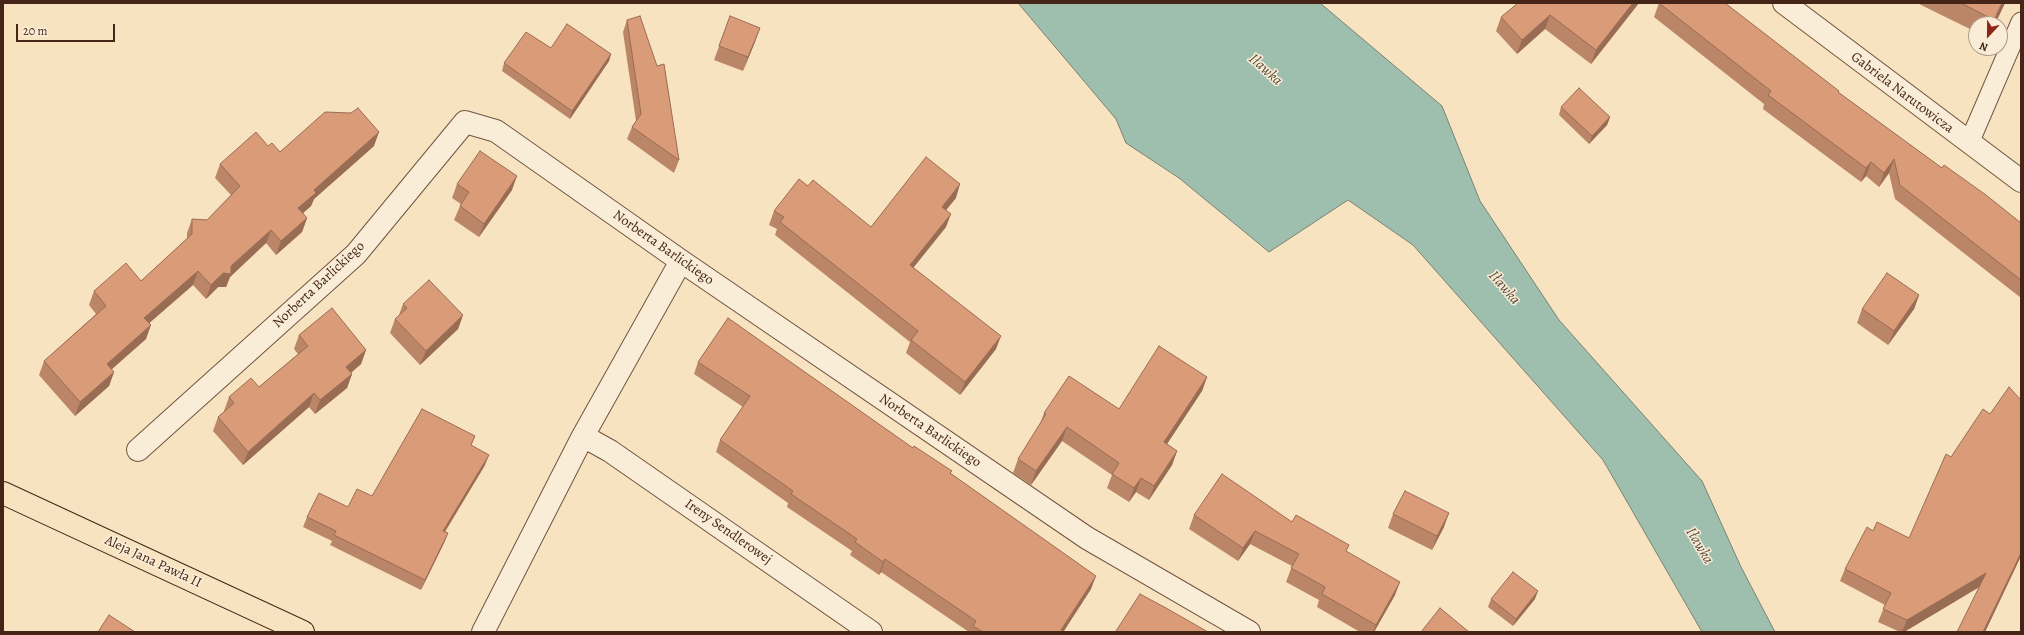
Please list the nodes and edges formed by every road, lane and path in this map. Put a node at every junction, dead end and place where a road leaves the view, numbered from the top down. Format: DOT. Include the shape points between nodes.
graph roads {
  1 [pos="1784,3"];
  2 [pos="2021,22"];
  3 [pos="1969,144"];
  4 [pos="2021,181"];
  5 [pos="681,261"];
  6 [pos="583,436"];
  7 [pos="138,450"];
  8 [pos="3,492"];
  9 [pos="303,632"];
  10 [pos="484,632"];
  11 [pos="871,632"];
  12 [pos="1249,632"];
  1 -- 3 [label="street, Gabriela Narutowicza"];
  2 -- 3 [label="lane"];
  3 -- 4 [label="street, Gabriela Narutowicza"];
  5 -- 6 [label="street"];
  5 -- 7 [label="street, Norberta Barlickiego" via="496,130 465,122 356,254"];
  5 -- 12 [label="street, Norberta Barlickiego" via="1087,538"];
  6 -- 10 [label="street"];
  6 -- 11 [label="street, Ireny Sendlerowej" via="610,451"];
  8 -- 9 [label="main road, Aleja Jana Pawła II"];
}
